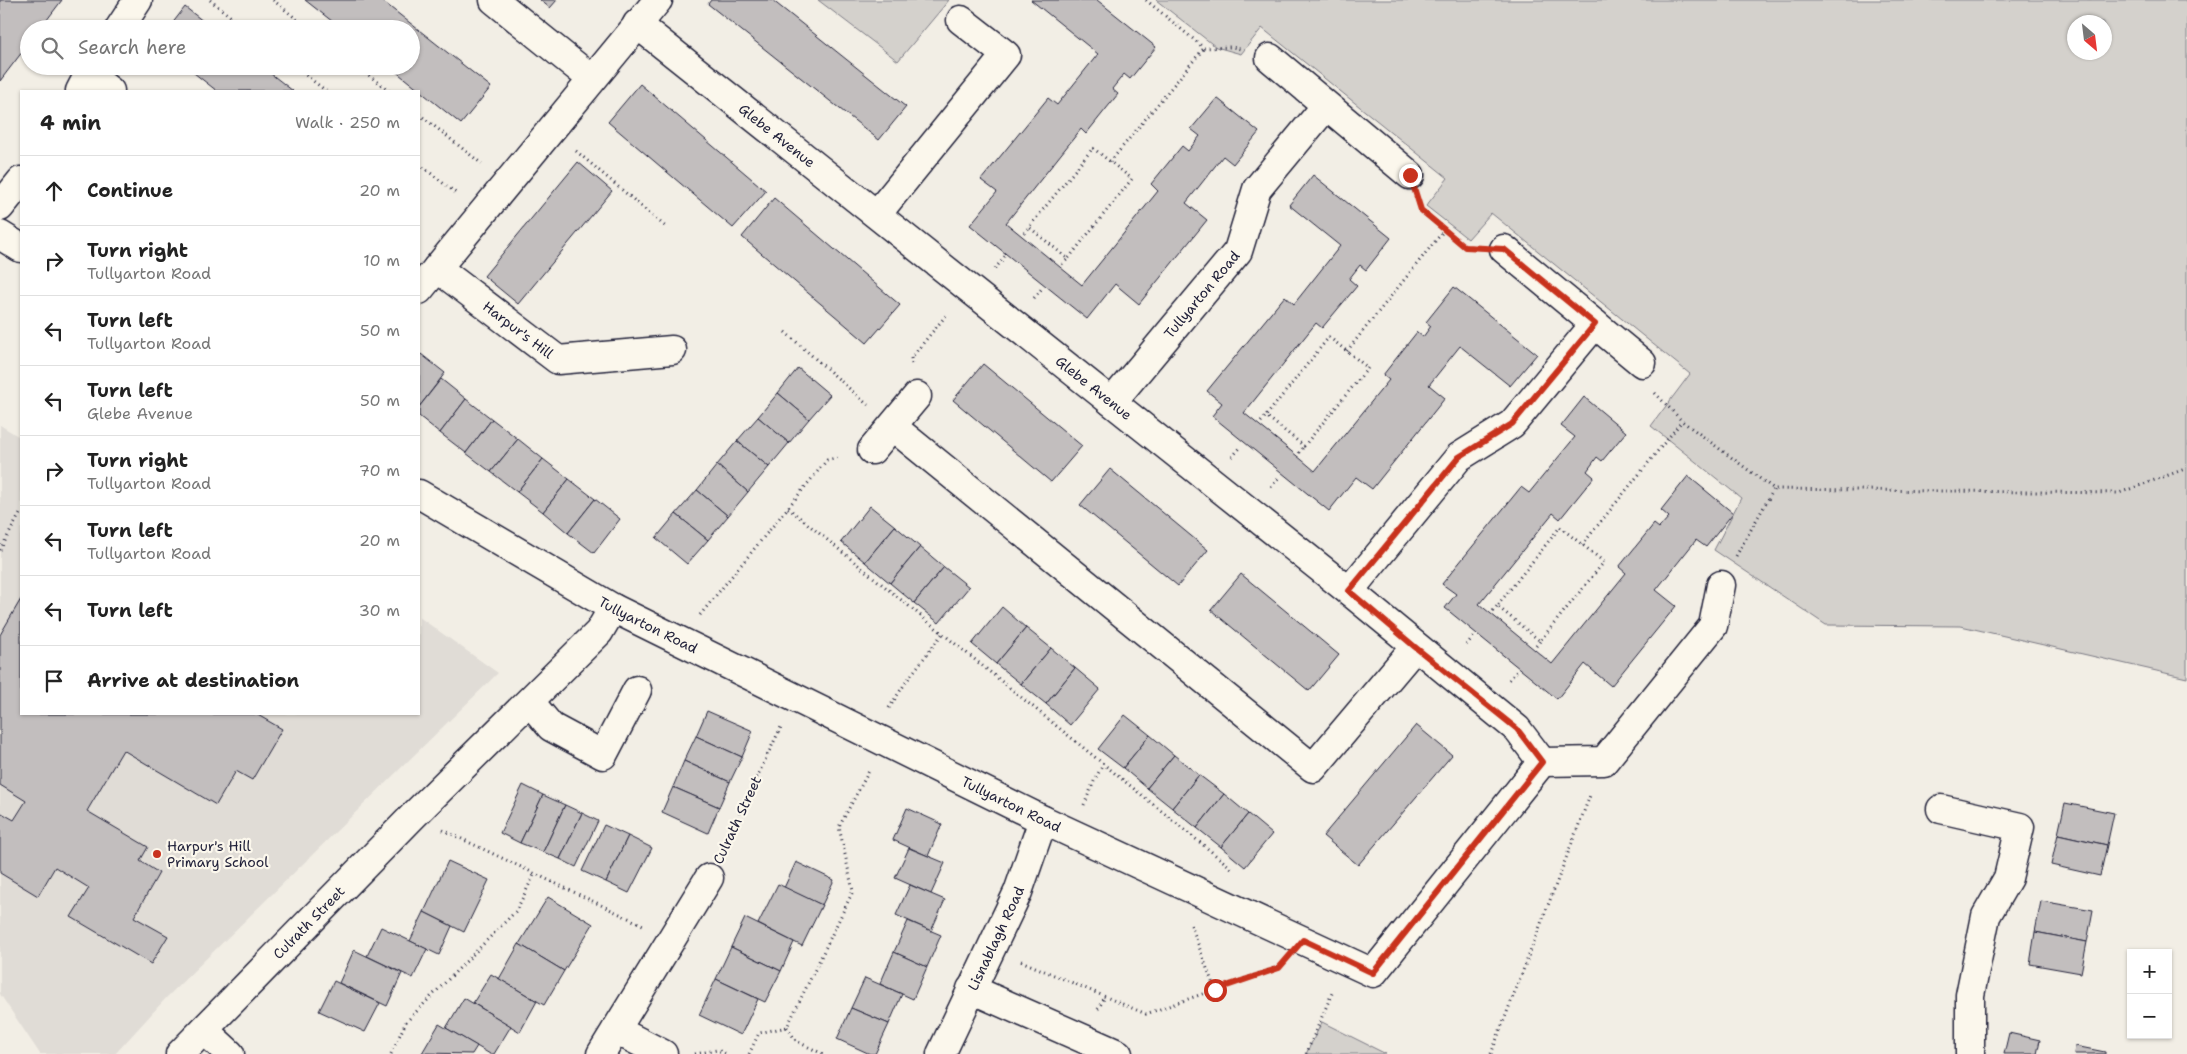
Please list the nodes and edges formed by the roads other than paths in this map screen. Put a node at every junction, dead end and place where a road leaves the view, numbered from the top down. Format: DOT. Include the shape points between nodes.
graph roads {
  1 [pos="138,0"];
  2 [pos="494,0"];
  3 [pos="658,0"];
  4 [pos="125,20"];
  5 [pos="961,20"];
  6 [pos="637,24"];
  7 [pos="1270,58"];
  8 [pos="87,77"];
  9 [pos="592,79"];
  10 [pos="108,90"];
  11 [pos="1326,106"];
  12 [pos="1410,175"];
  13 [pos="20,182"];
  14 [pos="0,207"];
  15 [pos="877,214"];
  16 [pos="0,235"];
  17 [pos="20,247"];
  18 [pos="1504,249"];
  19 [pos="437,268"];
  20 [pos="420,289"];
  21 [pos="1595,324"];
  22 [pos="672,350"];
  23 [pos="1642,363"];
  24 [pos="917,396"];
  25 [pos="1112,402"];
  26 [pos="893,427"];
  27 [pos="872,450"];
  28 [pos="420,495"];
  29 [pos="1721,585"];
  30 [pos="1349,591"];
  31 [pos="613,608"];
  32 [pos="1415,647"];
  33 [pos="637,690"];
  34 [pos="530,702"];
  35 [pos="1542,762"];
  36 [pos="1941,809"];
  37 [pos="1043,820"];
  38 [pos="709,878"];
  39 [pos="971,989"];
  40 [pos="204,1030"];
  41 [pos="616,1030"];
  42 [pos="180,1054"];
  43 [pos="230,1054"];
  44 [pos="601,1054"];
  45 [pos="663,1054"];
  46 [pos="941,1054"];
  47 [pos="1118,1054"];
  48 [pos="1970,1054"];
  1 -- 4 [label="street"];
  2 -- 9 [label="street"];
  3 -- 6 [label="street"];
  5 -- 15 [label="street" via="1006,55"];
  6 -- 9 [label="street"];
  6 -- 15 [label="street, Glebe Avenue"];
  7 -- 11 [label="street"];
  8 -- 10 [label="street"];
  9 -- 19 [label="street"];
  11 -- 12 [label="street"];
  11 -- 25 [label="street, Tullyarton Road" via="1256,189 1238,251"];
  13 -- 14 [label="street"];
  15 -- 25 [label="street, Glebe Avenue"];
  16 -- 17 [label="street"];
  18 -- 21 [label="street"];
  19 -- 20 [label="street"];
  19 -- 22 [label="street, Harpur's Hill" via="558,360"];
  21 -- 23 [label="street"];
  21 -- 30 [label="street" via="1512,424 1459,457"];
  24 -- 26 [label="street"];
  25 -- 30 [label="street, Glebe Avenue"];
  26 -- 27 [label="street"];
  26 -- 32 [label="street" via="1313,768"];
  28 -- 31 [label="street, Tullyarton Road"];
  29 -- 35 [label="street" via="1713,626 1604,761"];
  30 -- 32 [label="street, Glebe Avenue"];
  31 -- 34 [label="street, Culrath Street" via="599,632"];
  31 -- 37 [label="street, Tullyarton Road"];
  32 -- 35 [label="street, Glebe Avenue" via="1517,729"];
  33 -- 34 [label="street" via="603,756 551,727"];
  34 -- 40 [label="street, Culrath Street" via="413,816"];
  35 -- 37 [label="street, Tullyarton Road" via="1373,973"];
  36 -- 48 [label="street" via="2020,827 2008,878 1986,916 1970,995"];
  37 -- 39 [label="street, Lisnablagh Road" via="1018,892"];
  38 -- 41 [label="street, Culrath Street"];
  39 -- 46 [label="street, Lisnablagh Road"];
  39 -- 47 [label="street"];
  40 -- 42 [label="street, Culrath Street"];
  40 -- 43 [label="street"];
  41 -- 44 [label="street, Culrath Street"];
  41 -- 45 [label="street"];
}
